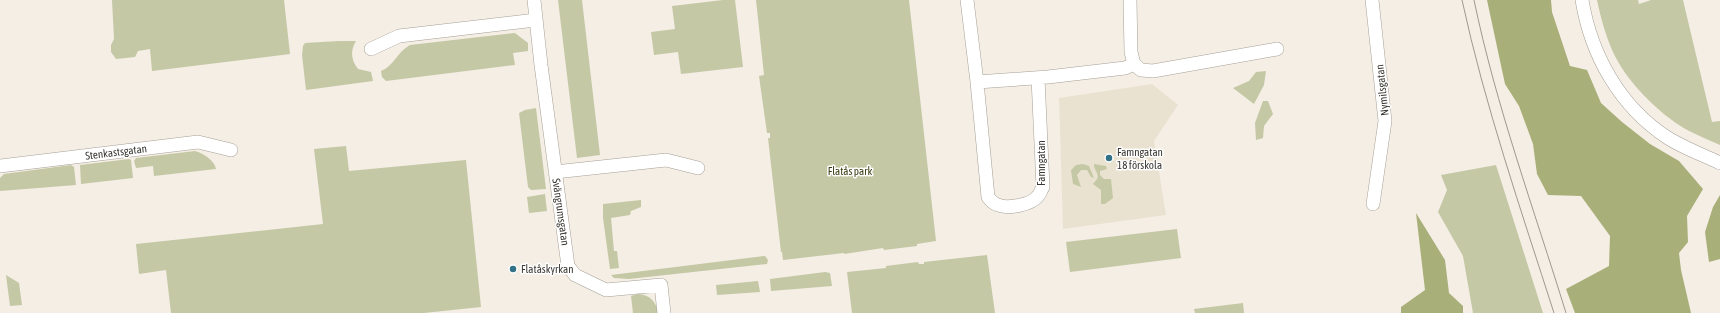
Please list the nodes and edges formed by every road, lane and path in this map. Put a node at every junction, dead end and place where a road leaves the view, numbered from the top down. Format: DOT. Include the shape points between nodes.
graph roads {
  1 [pos="534,0"];
  2 [pos="967,0"];
  3 [pos="1130,0"];
  4 [pos="1372,0"];
  5 [pos="1582,0"];
  6 [pos="536,20"];
  7 [pos="371,49"];
  8 [pos="1277,49"];
  9 [pos="1134,64"];
  10 [pos="1038,78"];
  11 [pos="977,82"];
  12 [pos="231,150"];
  13 [pos="1720,163"];
  14 [pos="0,166"];
  15 [pos="698,168"];
  16 [pos="555,172"];
  17 [pos="1373,204"];
  18 [pos="664,313"];
  1 -- 6 [label="street, Svängrumsgatan"];
  2 -- 11 [label="street, Famngatan"];
  3 -- 9 [label="street" via="1131,52"];
  4 -- 17 [label="street, Nymilsgatan" via="1385,121"];
  5 -- 13 [label="street" via="1597,53 1630,106 1667,137"];
  6 -- 7 [label="street" via="399,36"];
  6 -- 16 [label="street, Svängrumsgatan"];
  8 -- 9 [label="street" via="1153,71 1141,70"];
  9 -- 10 [label="street" via="1125,68"];
  10 -- 11 [label="street"];
  10 -- 11 [label="street, Famngatan" via="1043,188 1031,201 1007,207 993,203 988,197"];
  12 -- 14 [label="street, Stenkastsgatan" via="198,142"];
  15 -- 16 [label="street, Svängrumsgatan" via="666,160"];
  16 -- 18 [label="street, Svängrumsgatan" via="568,266 575,275 606,290 661,285"];
}
